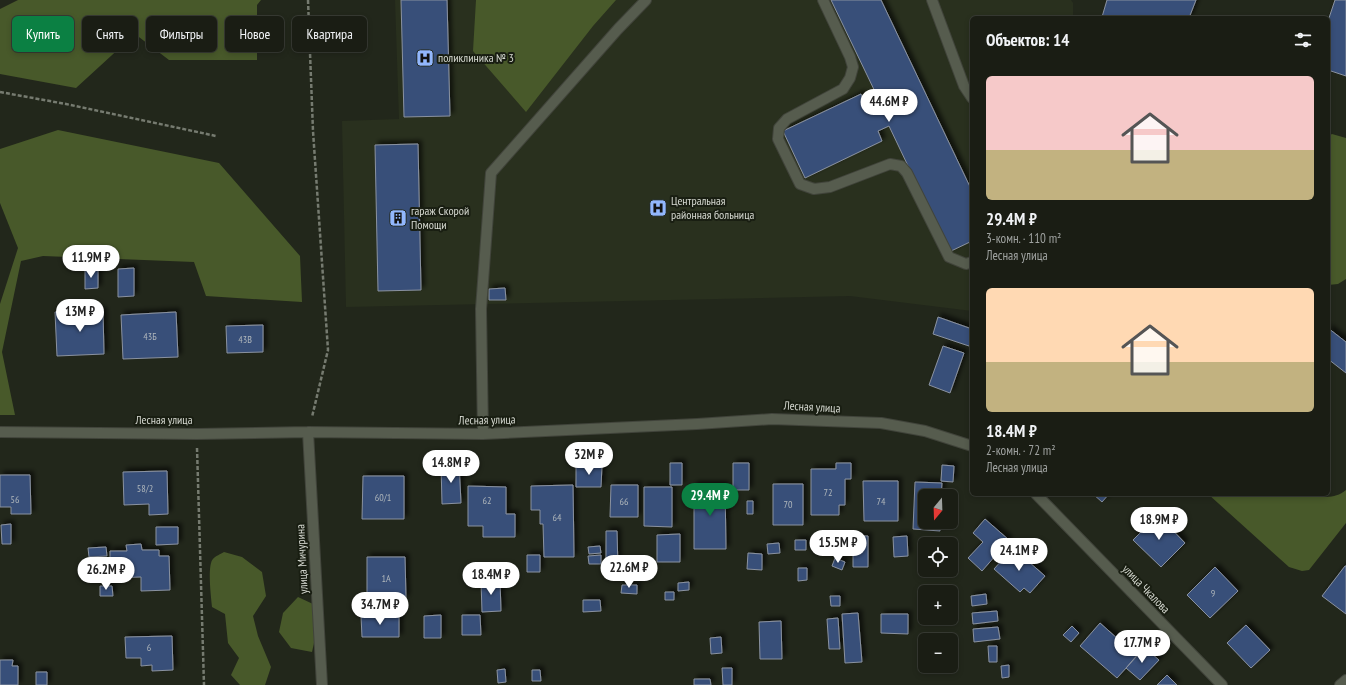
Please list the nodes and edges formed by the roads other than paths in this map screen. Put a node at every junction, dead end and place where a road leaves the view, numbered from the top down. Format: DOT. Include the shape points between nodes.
graph roads {
  1 [pos="646,0"];
  2 [pos="823,0"];
  3 [pos="932,0"];
  4 [pos="970,95"];
  5 [pos="970,263"];
  6 [pos="0,432"];
  7 [pos="308,432"];
  8 [pos="483,434"];
  9 [pos="970,445"];
  10 [pos="1038,496"];
  11 [pos="1346,680"];
  12 [pos="322,685"];
  13 [pos="1222,685"];
  14 [pos="1340,685"];
  1 -- 8 [label="street" via="491,173 482,309"];
  2 -- 5 [label="street" via="850,57 852,67 850,78 843,89 787,119 779,128 778,139 800,184 814,189 830,186 890,164 901,166 907,173 949,257 966,264"];
  3 -- 4 [label="street" via="964,86"];
  6 -- 7 [label="street, Лесная улица"];
  7 -- 8 [label="street, Лесная улица"];
  7 -- 12 [label="street, улица Мичурина"];
  8 -- 9 [label="street, Лесная улица" via="772,419 881,423 925,431"];
  10 -- 13 [label="street, улица Чкалова"];
  11 -- 14 [label="street"];
}
